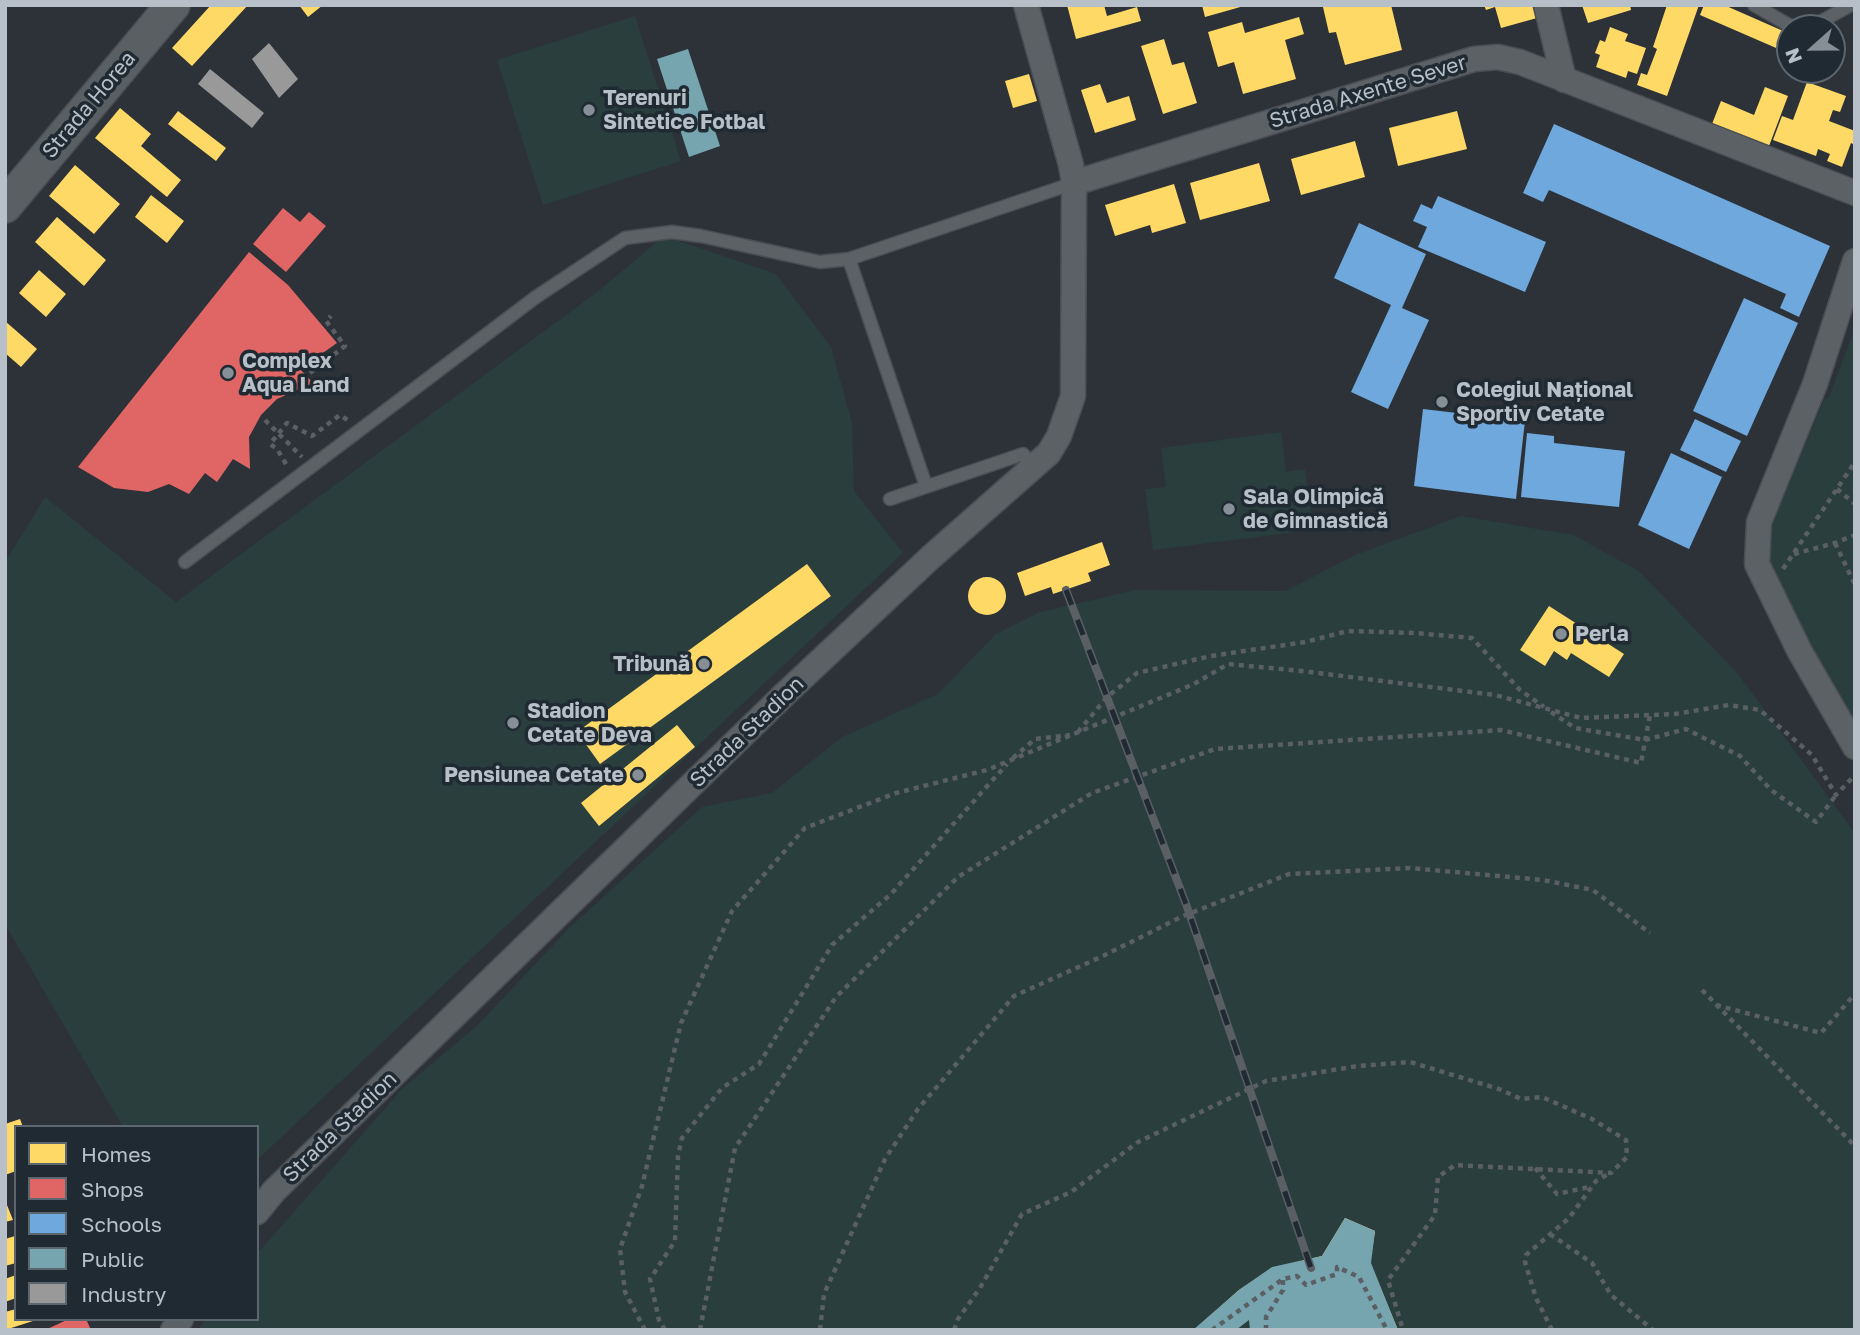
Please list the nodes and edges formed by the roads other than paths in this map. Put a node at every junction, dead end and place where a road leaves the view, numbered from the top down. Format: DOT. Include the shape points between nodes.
graph roads {
  1 [pos="173,5"];
  2 [pos="1026,5"];
  3 [pos="1546,5"];
  4 [pos="1754,5"];
  5 [pos="1851,5"];
  6 [pos="1835,14"];
  7 [pos="1776,18"];
  8 [pos="1564,80"];
  9 [pos="1074,183"];
  10 [pos="1855,193"];
  11 [pos="5,206"];
  12 [pos="849,259"];
  13 [pos="1855,261"];
  14 [pos="820,262"];
  15 [pos="814,274"];
  16 [pos="1034,467"];
  17 [pos="926,486"];
  18 [pos="890,499"];
  19 [pos="185,562"];
  20 [pos="1855,747"];
  21 [pos="259,1210"];
  1 -- 11 [label="main road, Strada Horea"];
  2 -- 9 [label="street, Strada Stadion"];
  3 -- 8 [label="street"];
  4 -- 7 [label="lane"];
  5 -- 6 [label="lane"];
  8 -- 9 [label="street, Strada Axente Sever" via="1521,62 1475,59"];
  8 -- 10 [label="street, Strada Axente Sever"];
  9 -- 12 [label="lane"];
  9 -- 16 [label="street, Strada Stadion" via="1073,396 1059,436"];
  12 -- 14 [label="lane"];
  12 -- 17 [label="lane"];
  13 -- 20 [label="street" via="1815,384 1759,522 1757,564 1800,652"];
  14 -- 15 [label="lane"];
  14 -- 19 [label="lane" via="691,234 625,238 536,297"];
  16 -- 17 [label="lane" via="1023,453"];
  16 -- 21 [label="street, Strada Stadion" via="775,704"];
  17 -- 18 [label="lane"];
}
